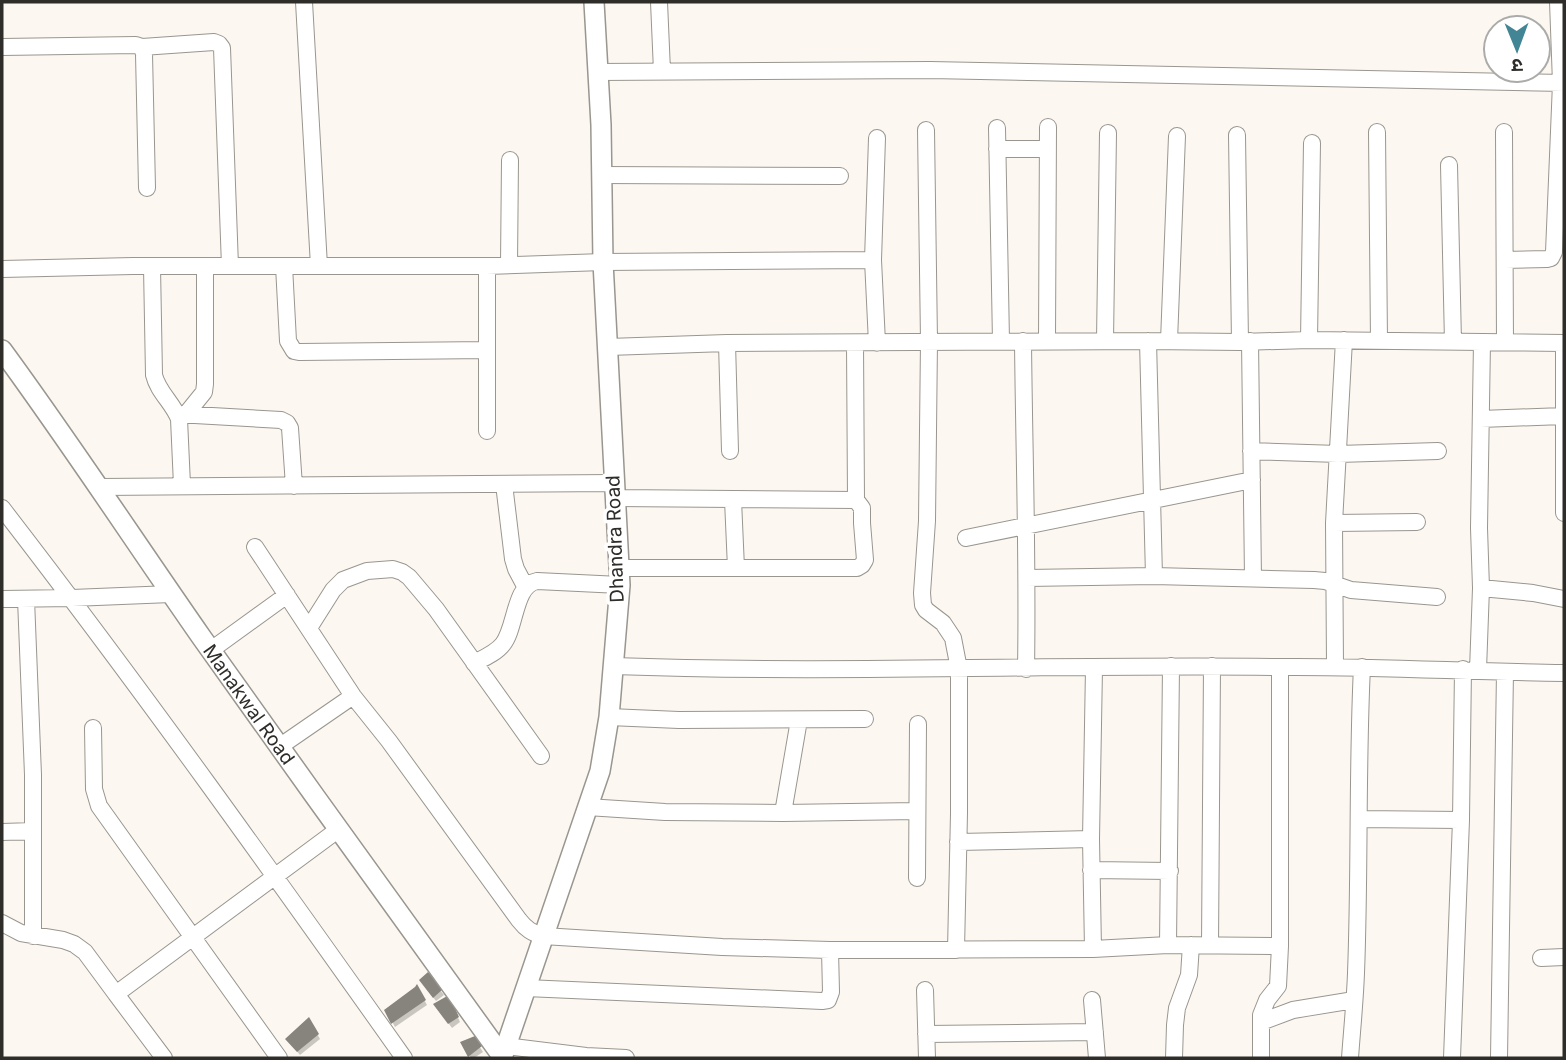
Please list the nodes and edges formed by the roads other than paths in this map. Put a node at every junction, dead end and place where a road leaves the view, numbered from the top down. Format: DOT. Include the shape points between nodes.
graph roads {
  1 [pos="304,2"];
  2 [pos="594,2"];
  3 [pos="659,2"];
  4 [pos="1558,2"];
  5 [pos="2,47"];
  6 [pos="142,47"];
  7 [pos="662,71"];
  8 [pos="597,72"];
  9 [pos="1562,83"];
  10 [pos="1048,127"];
  11 [pos="997,128"];
  12 [pos="926,130"];
  13 [pos="1377,131"];
  14 [pos="1503,132"];
  15 [pos="1108,133"];
  16 [pos="1237,135"];
  17 [pos="1177,136"];
  18 [pos="877,138"];
  19 [pos="1312,143"];
  20 [pos="997,149"];
  21 [pos="1048,149"];
  22 [pos="510,160"];
  23 [pos="1449,165"];
  24 [pos="601,174"];
  25 [pos="840,176"];
  26 [pos="147,188"];
  27 [pos="873,260"];
  28 [pos="1505,260"];
  29 [pos="603,262"];
  30 [pos="509,265"];
  31 [pos="230,266"];
  32 [pos="284,266"];
  33 [pos="318,266"];
  34 [pos="152,267"];
  35 [pos="205,267"];
  36 [pos="487,267"];
  37 [pos="2,269"];
  38 [pos="1309,340"];
  39 [pos="929,341"];
  40 [pos="1001,341"];
  41 [pos="1023,341"];
  42 [pos="1047,341"];
  43 [pos="1105,341"];
  44 [pos="1148,341"];
  45 [pos="1170,341"];
  46 [pos="1344,341"];
  47 [pos="1379,341"];
  48 [pos="1245,342"];
  49 [pos="1453,342"];
  50 [pos="1482,342"];
  51 [pos="1505,342"];
  52 [pos="727,343"];
  53 [pos="877,343"];
  54 [pos="1564,343"];
  55 [pos="855,344"];
  56 [pos="608,347"];
  57 [pos="2,350"];
  58 [pos="487,350"];
  59 [pos="182,414"];
  60 [pos="1563,416"];
  61 [pos="1481,419"];
  62 [pos="487,432"];
  63 [pos="730,450"];
  64 [pos="1251,450"];
  65 [pos="1438,451"];
  66 [pos="1338,454"];
  67 [pos="1252,480"];
  68 [pos="504,484"];
  69 [pos="182,485"];
  70 [pos="294,486"];
  71 [pos="100,487"];
  72 [pos="614,490"];
  73 [pos="733,500"];
  74 [pos="856,500"];
  75 [pos="1151,501"];
  76 [pos="2,508"];
  77 [pos="1564,513"];
  78 [pos="1417,522"];
  79 [pos="1334,523"];
  80 [pos="1025,527"];
  81 [pos="966,538"];
  82 [pos="255,547"];
  83 [pos="736,568"];
  84 [pos="619,576"];
  85 [pos="1154,576"];
  86 [pos="1027,578"];
  87 [pos="1253,578"];
  88 [pos="1333,583"];
  89 [pos="525,586"];
  90 [pos="1481,587"];
  91 [pos="171,594"];
  92 [pos="288,595"];
  93 [pos="1437,597"];
  94 [pos="72,598"];
  95 [pos="2,599"];
  96 [pos="26,599"];
  97 [pos="1564,599"];
  98 [pos="309,628"];
  99 [pos="211,650"];
  100 [pos="474,663"];
  101 [pos="613,666"];
  102 [pos="1171,666"];
  103 [pos="1212,666"];
  104 [pos="1335,666"];
  105 [pos="1280,667"];
  106 [pos="1362,667"];
  107 [pos="959,668"];
  108 [pos="1094,668"];
  109 [pos="1026,669"];
  110 [pos="1471,670"];
  111 [pos="1505,672"];
  112 [pos="1564,673"];
  113 [pos="353,696"];
  114 [pos="609,717"];
  115 [pos="865,719"];
  116 [pos="799,720"];
  117 [pos="918,724"];
  118 [pos="93,728"];
  119 [pos="279,747"];
  120 [pos="541,756"];
  121 [pos="587,807"];
  122 [pos="917,811"];
  123 [pos="783,813"];
  124 [pos="1359,819"];
  125 [pos="1461,820"];
  126 [pos="338,829"];
  127 [pos="33,831"];
  128 [pos="2,832"];
  129 [pos="1091,839"];
  130 [pos="958,842"];
  131 [pos="1091,870"];
  132 [pos="1170,871"];
  133 [pos="275,877"];
  134 [pos="917,878"];
  135 [pos="2,923"];
  136 [pos="33,936"];
  137 [pos="543,936"];
  138 [pos="191,938"];
  139 [pos="1168,945"];
  140 [pos="1191,945"];
  141 [pos="1210,945"];
  142 [pos="1280,946"];
  143 [pos="1093,948"];
  144 [pos="830,950"];
  145 [pos="956,950"];
  146 [pos="1564,957"];
  147 [pos="1541,958"];
  148 [pos="526,988"];
  149 [pos="925,990"];
  150 [pos="117,994"];
  151 [pos="1271,995"];
  152 [pos="1092,1000"];
  153 [pos="1354,1000"];
  154 [pos="1285,1012"];
  155 [pos="1261,1022"];
  156 [pos="1095,1032"];
  157 [pos="926,1034"];
  158 [pos="503,1053"];
  159 [pos="586,1057"];
  160 [pos="164,1058"];
  161 [pos="279,1058"];
  162 [pos="404,1058"];
  163 [pos="626,1058"];
  164 [pos="927,1058"];
  165 [pos="1097,1058"];
  166 [pos="1174,1058"];
  167 [pos="1261,1058"];
  168 [pos="1350,1058"];
  169 [pos="1452,1058"];
  170 [pos="1499,1058"];
  1 -- 33 [label="street"];
  2 -- 8 [label="street, Dhandra Road"];
  3 -- 7 [label="street"];
  4 -- 9 [label="street"];
  5 -- 6 [label="street"];
  6 -- 26 [label="street"];
  6 -- 31 [label="street" via="214,42 222,48"];
  7 -- 8 [label="street"];
  7 -- 9 [label="street" via="943,71"];
  8 -- 24 [label="street, Dhandra Road"];
  9 -- 28 [label="street" via="1554,252 1547,259"];
  10 -- 21 [label="street"];
  11 -- 20 [label="street"];
  12 -- 39 [label="street"];
  13 -- 47 [label="street"];
  14 -- 28 [label="street"];
  15 -- 43 [label="street"];
  16 -- 48 [label="street"];
  17 -- 45 [label="street"];
  18 -- 27 [label="street"];
  19 -- 38 [label="street"];
  20 -- 21 [label="street"];
  20 -- 40 [label="street"];
  21 -- 42 [label="street"];
  22 -- 30 [label="street"];
  23 -- 49 [label="street"];
  24 -- 25 [label="street"];
  24 -- 29 [label="street, Dhandra Road"];
  27 -- 29 [label="street"];
  27 -- 53 [label="street"];
  28 -- 51 [label="street"];
  29 -- 30 [label="street"];
  29 -- 56 [label="street, Dhandra Road"];
  30 -- 36 [label="street"];
  31 -- 32 [label="street"];
  31 -- 35 [label="street"];
  32 -- 33 [label="street"];
  32 -- 58 [label="street" via="288,341 294,351"];
  33 -- 36 [label="street"];
  34 -- 35 [label="street"];
  34 -- 37 [label="street"];
  34 -- 59 [label="street" via="154,375 159,388"];
  35 -- 59 [label="street" via="204,392"];
  36 -- 58 [label="street"];
  38 -- 46 [label="street"];
  38 -- 48 [label="street"];
  39 -- 40 [label="street"];
  39 -- 53 [label="street"];
  39 -- 107 [label="street" via="922,600 926,610 950,631"];
  40 -- 41 [label="street"];
  41 -- 42 [label="street"];
  41 -- 80 [label="street"];
  42 -- 43 [label="street"];
  43 -- 44 [label="street"];
  44 -- 45 [label="street"];
  44 -- 75 [label="street"];
  45 -- 48 [label="street"];
  46 -- 47 [label="street"];
  46 -- 66 [label="street"];
  47 -- 49 [label="street"];
  48 -- 64 [label="street"];
  49 -- 50 [label="street"];
  50 -- 51 [label="street"];
  50 -- 61 [label="street"];
  51 -- 54 [label="street"];
  52 -- 55 [label="street"];
  52 -- 56 [label="street"];
  52 -- 63 [label="street"];
  53 -- 55 [label="street"];
  54 -- 60 [label="street"];
  55 -- 74 [label="street"];
  56 -- 72 [label="street, Dhandra Road"];
  57 -- 71 [label="street, Manakwal Road"];
  58 -- 62 [label="street"];
  59 -- 69 [label="street"];
  59 -- 70 [label="street" via="287,423"];
  60 -- 61 [label="street"];
  60 -- 77 [label="street"];
  61 -- 90 [label="street"];
  64 -- 66 [label="street"];
  64 -- 67 [label="street"];
  65 -- 66 [label="street"];
  66 -- 79 [label="street"];
  67 -- 75 [label="street"];
  67 -- 87 [label="street"];
  68 -- 70 [label="street"];
  68 -- 72 [label="street"];
  68 -- 89 [label="street" via="513,559"];
  69 -- 70 [label="street"];
  69 -- 71 [label="street"];
  71 -- 91 [label="street, Manakwal Road"];
  72 -- 73 [label="street"];
  72 -- 84 [label="street, Dhandra Road"];
  73 -- 74 [label="street"];
  73 -- 83 [label="street"];
  74 -- 83 [label="street" via="862,508 864,560 860,567"];
  75 -- 80 [label="street"];
  75 -- 85 [label="street"];
  76 -- 94 [label="street"];
  78 -- 79 [label="street"];
  79 -- 88 [label="street"];
  80 -- 81 [label="street"];
  80 -- 86 [label="street"];
  82 -- 92 [label="street"];
  83 -- 84 [label="street"];
  84 -- 89 [label="street" via="537,581"];
  84 -- 101 [label="street, Dhandra Road"];
  85 -- 86 [label="street"];
  85 -- 87 [label="street"];
  86 -- 109 [label="street"];
  87 -- 88 [label="street"];
  88 -- 93 [label="street" via="1351,590"];
  88 -- 104 [label="street"];
  89 -- 100 [label="street" via="504,643"];
  90 -- 97 [label="street"];
  90 -- 110 [label="street"];
  91 -- 94 [label="street"];
  91 -- 99 [label="street, Manakwal Road"];
  92 -- 98 [label="street"];
  92 -- 99 [label="street"];
  94 -- 96 [label="street"];
  94 -- 133 [label="street"];
  95 -- 96 [label="street"];
  96 -- 127 [label="street"];
  98 -- 100 [label="street" via="344,580 393,569 409,578 436,609"];
  98 -- 113 [label="street"];
  99 -- 119 [label="street, Manakwal Road"];
  100 -- 120 [label="street"];
  101 -- 107 [label="street"];
  101 -- 114 [label="street, Dhandra Road"];
  102 -- 103 [label="street"];
  102 -- 108 [label="street"];
  102 -- 132 [label="street"];
  103 -- 105 [label="street"];
  103 -- 141 [label="street"];
  104 -- 105 [label="street"];
  104 -- 106 [label="street"];
  105 -- 142 [label="street"];
  106 -- 110 [label="street"];
  106 -- 124 [label="street"];
  107 -- 109 [label="street"];
  107 -- 130 [label="street"];
  108 -- 109 [label="street"];
  108 -- 129 [label="street"];
  110 -- 111 [label="street"];
  110 -- 125 [label="street"];
  111 -- 112 [label="street"];
  111 -- 170 [label="street"];
  113 -- 119 [label="street"];
  113 -- 137 [label="street" via="526,928"];
  114 -- 116 [label="street"];
  114 -- 121 [label="street, Dhandra Road" via="600,771"];
  115 -- 116 [label="street"];
  116 -- 123 [label="street"];
  117 -- 122 [label="street"];
  118 -- 138 [label="street" via="94,789 99,806"];
  119 -- 126 [label="street, Manakwal Road"];
  121 -- 123 [label="street"];
  121 -- 137 [label="street, Dhandra Road"];
  122 -- 123 [label="street"];
  122 -- 134 [label="street"];
  124 -- 125 [label="street"];
  124 -- 153 [label="street"];
  125 -- 169 [label="street"];
  126 -- 133 [label="street"];
  126 -- 158 [label="street, Manakwal Road"];
  127 -- 128 [label="street"];
  127 -- 136 [label="street"];
  129 -- 130 [label="street"];
  129 -- 131 [label="street"];
  130 -- 145 [label="street"];
  131 -- 132 [label="street"];
  131 -- 143 [label="street"];
  132 -- 139 [label="street"];
  133 -- 138 [label="street"];
  133 -- 162 [label="street"];
  135 -- 136 [label="street"];
  136 -- 150 [label="street" via="74,944"];
  137 -- 144 [label="street"];
  137 -- 148 [label="street, Dhandra Road"];
  138 -- 150 [label="street"];
  138 -- 161 [label="street"];
  139 -- 140 [label="street"];
  139 -- 143 [label="street"];
  140 -- 141 [label="street"];
  140 -- 166 [label="street" via="1189,975 1177,1009"];
  141 -- 142 [label="street"];
  142 -- 151 [label="street" via="1279,983"];
  143 -- 145 [label="street"];
  144 -- 145 [label="street"];
  144 -- 148 [label="street" via="831,992 828,1000 822,1001"];
  146 -- 147 [label="street"];
  148 -- 158 [label="street, Dhandra Road"];
  149 -- 157 [label="street"];
  150 -- 160 [label="street"];
  151 -- 154 [label="street"];
  151 -- 155 [label="street"];
  152 -- 156 [label="street"];
  153 -- 154 [label="street"];
  153 -- 168 [label="street"];
  154 -- 155 [label="street"];
  155 -- 167 [label="street"];
  156 -- 157 [label="street"];
  156 -- 165 [label="street"];
  157 -- 164 [label="street"];
  158 -- 159 [label="street"];
  159 -- 163 [label="street"];
}
